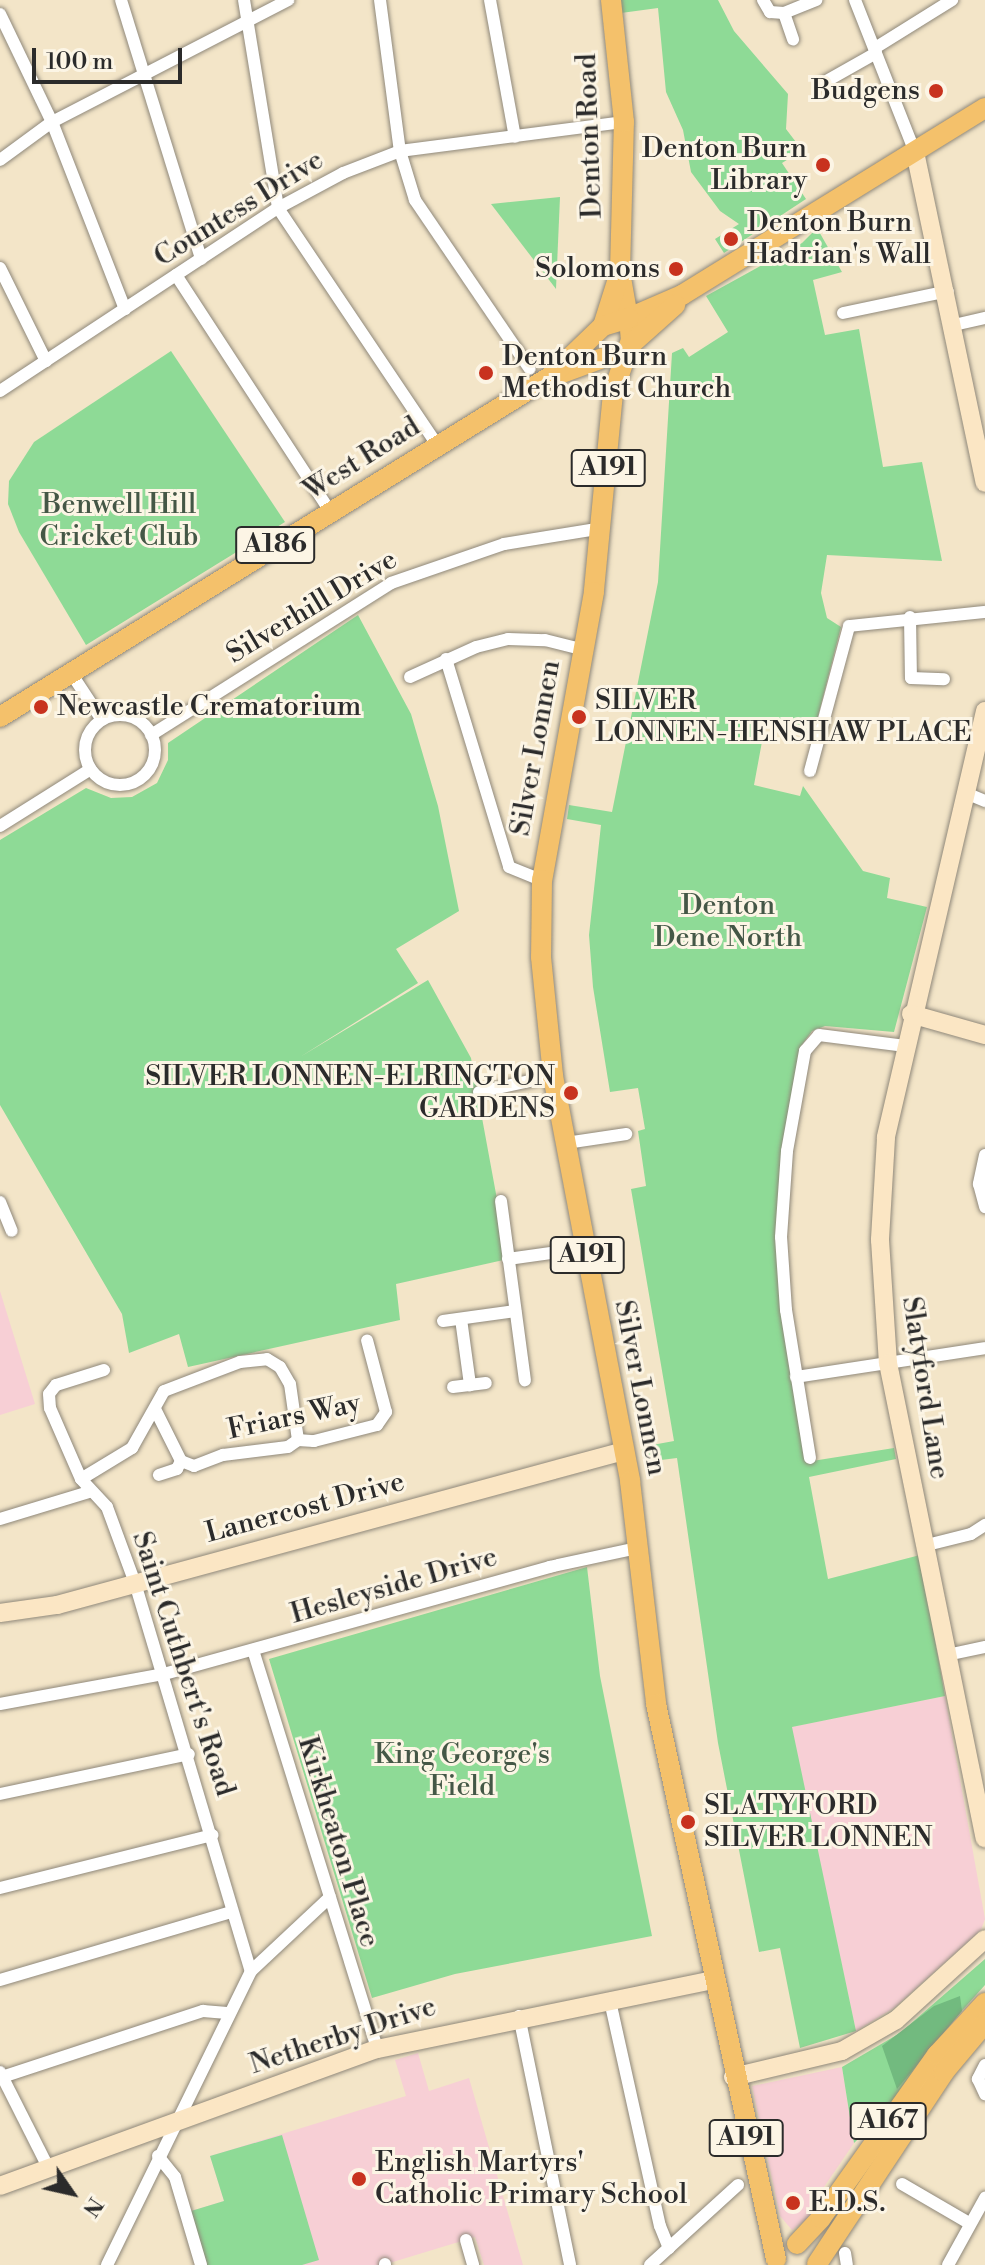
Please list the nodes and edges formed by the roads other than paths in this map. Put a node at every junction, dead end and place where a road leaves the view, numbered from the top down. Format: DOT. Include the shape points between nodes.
graph roads {
  1 [pos="121,0"];
  2 [pos="244,0"];
  3 [pos="288,0"];
  4 [pos="380,0"];
  5 [pos="490,0"];
  6 [pos="611,0"];
  7 [pos="763,0"];
  8 [pos="816,0"];
  9 [pos="855,0"];
  10 [pos="952,0"];
  11 [pos="784,13"];
  12 [pos="0,14"];
  13 [pos="248,20"];
  14 [pos="793,39"];
  15 [pos="875,50"];
  16 [pos="145,74"];
  17 [pos="823,83"];
  18 [pos="985,108"];
  19 [pos="52,122"];
  20 [pos="624,122"];
  21 [pos="515,137"];
  22 [pos="400,151"];
  23 [pos="915,152"];
  24 [pos="0,160"];
  25 [pos="278,208"];
  26 [pos="201,259"];
  27 [pos="0,268"];
  28 [pos="176,275"];
  29 [pos="948,291"];
  30 [pos="618,295"];
  31 [pos="125,309"];
  32 [pos="843,313"];
  33 [pos="641,316"];
  34 [pos="985,318"];
  35 [pos="954,325"];
  36 [pos="602,327"];
  37 [pos="629,347"];
  38 [pos="604,358"];
  39 [pos="46,361"];
  40 [pos="576,363"];
  41 [pos="530,369"];
  42 [pos="614,383"];
  43 [pos="0,391"];
  44 [pos="437,445"];
  45 [pos="985,483"];
  46 [pos="330,511"];
  47 [pos="603,528"];
  48 [pos="985,612"];
  49 [pos="910,617"];
  50 [pos="581,649"];
  51 [pos="446,659"];
  52 [pos="71,673"];
  53 [pos="410,677"];
  54 [pos="944,679"];
  55 [pos="985,711"];
  56 [pos="0,717"];
  57 [pos="102,720"];
  58 [pos="151,735"];
  59 [pos="91,769"];
  60 [pos="810,771"];
  61 [pos="966,793"];
  62 [pos="985,801"];
  63 [pos="0,826"];
  64 [pos="542,880"];
  65 [pos="911,1014"];
  66 [pos="985,1035"];
  67 [pos="905,1046"];
  68 [pos="553,1076"];
  69 [pos="479,1092"];
  70 [pos="626,1134"];
  71 [pos="566,1143"];
  72 [pos="985,1155"];
  73 [pos="501,1201"];
  74 [pos="0,1202"];
  75 [pos="985,1207"];
  76 [pos="12,1231"];
  77 [pos="586,1248"];
  78 [pos="508,1259"];
  79 [pos="515,1311"];
  80 [pos="461,1319"];
  81 [pos="443,1321"];
  82 [pos="367,1340"];
  83 [pos="984,1352"];
  84 [pos="888,1363"];
  85 [pos="104,1370"];
  86 [pos="796,1377"];
  87 [pos="525,1380"];
  88 [pos="486,1383"];
  89 [pos="470,1385"];
  90 [pos="453,1387"];
  91 [pos="155,1409"];
  92 [pos="298,1440"];
  93 [pos="624,1451"];
  94 [pos="810,1458"];
  95 [pos="181,1461"];
  96 [pos="159,1475"];
  97 [pos="81,1479"];
  98 [pos="89,1492"];
  99 [pos="0,1503"];
  100 [pos="3,1518"];
  101 [pos="985,1525"];
  102 [pos="923,1546"];
  103 [pos="638,1548"];
  104 [pos="135,1583"];
  105 [pos="0,1613"];
  106 [pos="985,1647"];
  107 [pos="253,1650"];
  108 [pos="947,1655"];
  109 [pos="164,1674"];
  110 [pos="0,1704"];
  111 [pos="189,1754"];
  112 [pos="0,1794"];
  113 [pos="212,1835"];
  114 [pos="985,1838"];
  115 [pos="0,1888"];
  116 [pos="330,1897"];
  117 [pos="231,1912"];
  118 [pos="985,1939"];
  119 [pos="251,1971"];
  120 [pos="0,1980"];
  121 [pos="714,1980"];
  122 [pos="610,2001"];
  123 [pos="985,2003"];
  124 [pos="227,2013"];
  125 [pos="519,2016"];
  126 [pos="985,2023"];
  127 [pos="377,2049"];
  128 [pos="985,2065"];
  129 [pos="1,2075"];
  130 [pos="733,2077"];
  131 [pos="985,2094"];
  132 [pos="173,2123"];
  133 [pos="158,2156"];
  134 [pos="48,2167"];
  135 [pos="902,2184"];
  136 [pos="738,2185"];
  137 [pos="0,2186"];
  138 [pos="985,2198"];
  139 [pos="760,2199"];
  140 [pos="969,2223"];
  141 [pos="466,2240"];
  142 [pos="795,2244"];
  143 [pos="669,2248"];
  144 [pos="776,2262"];
  145 [pos="107,2265"];
  146 [pos="201,2265"];
  147 [pos="473,2265"];
  148 [pos="570,2265"];
  149 [pos="650,2265"];
  150 [pos="817,2265"];
  151 [pos="948,2265"];
  1 -- 16 [label="street"];
  2 -- 13 [label="street"];
  3 -- 13 [label="street"];
  4 -- 22 [label="street"];
  5 -- 21 [label="street"];
  6 -- 20 [label="main road, Denton Road / A191"];
  7 -- 11 [label="street" via="770,12"];
  8 -- 11 [label="street"];
  9 -- 15 [label="street"];
  10 -- 15 [label="street"];
  11 -- 14 [label="street"];
  12 -- 19 [label="street"];
  13 -- 16 [label="street"];
  13 -- 25 [label="street"];
  15 -- 17 [label="street"];
  15 -- 23 [label="street"];
  16 -- 19 [label="street"];
  16 -- 26 [label="street"];
  18 -- 23 [label="main road, A186"];
  19 -- 24 [label="street"];
  19 -- 31 [label="street"];
  20 -- 21 [label="street, Countess Drive"];
  20 -- 30 [label="main road, Denton Road / A191"];
  21 -- 22 [label="street, Countess Drive"];
  22 -- 25 [label="street, Countess Drive" via="343,173"];
  22 -- 41 [label="street" via="415,200"];
  23 -- 29 [label="street"];
  23 -- 33 [label="main road, A186"];
  25 -- 26 [label="street, Countess Drive"];
  25 -- 44 [label="street"];
  26 -- 28 [label="street, Countess Drive"];
  27 -- 39 [label="street"];
  28 -- 31 [label="street, Countess Drive"];
  28 -- 46 [label="street"];
  29 -- 32 [label="street"];
  29 -- 35 [label="street"];
  30 -- 33 [label="main road, Denton Road / A191"];
  30 -- 36 [label="main road, Denton Road / A191"];
  30 -- 40 [label="main road"];
  31 -- 39 [label="street, Countess Drive"];
  33 -- 36 [label="main road, A186"];
  33 -- 37 [label="main road, A186"];
  33 -- 37 [label="main road, A191"];
  33 -- 42 [label="main road"];
  34 -- 35 [label="street"];
  35 -- 45 [label="street"];
  36 -- 38 [label="main road, A191"];
  36 -- 40 [label="main road, A186"];
  37 -- 38 [label="main road, A186"];
  37 -- 42 [label="main road, Silver Lonnen / A191"];
  38 -- 40 [label="main road, West Road / A186"];
  38 -- 42 [label="main road, Silver Lonnen / A191"];
  39 -- 43 [label="street, Countess Drive"];
  40 -- 42 [label="main road"];
  40 -- 44 [label="main road, West Road / A186"];
  42 -- 47 [label="main road, Silver Lonnen / A191"];
  44 -- 46 [label="main road, West Road / A186"];
  46 -- 52 [label="main road, West Road / A186"];
  47 -- 50 [label="main road, Silver Lonnen / A191"];
  47 -- 58 [label="street, Silverhill Drive" via="504,544 391,583"];
  48 -- 49 [label="street"];
  49 -- 54 [label="street" via="911,678"];
  49 -- 60 [label="street" via="849,626"];
  50 -- 51 [label="street" via="508,639"];
  50 -- 64 [label="main road, Silver Lonnen / A191"];
  51 -- 53 [label="street"];
  51 -- 64 [label="street" via="509,867"];
  52 -- 56 [label="main road, West Road / A186"];
  52 -- 57 [label="street"];
  55 -- 61 [label="street, Slatyford Lane"];
  57 -- 58 [label="street" via="135,719"];
  57 -- 59 [label="street" via="87,737"];
  58 -- 59 [label="street" via="151,765 137,780 117,785"];
  59 -- 63 [label="street"];
  61 -- 62 [label="street"];
  61 -- 65 [label="street, Slatyford Lane"];
  64 -- 68 [label="main road, Silver Lonnen / A191" via="541,957"];
  65 -- 66 [label="street"];
  65 -- 67 [label="street, Slatyford Lane"];
  67 -- 84 [label="street, Slatyford Lane" via="881,1189 881,1311"];
  67 -- 86 [label="street" via="819,1035 805,1051 787,1151 781,1237"];
  68 -- 69 [label="street"];
  68 -- 71 [label="main road, Silver Lonnen / A191"];
  70 -- 71 [label="street"];
  71 -- 77 [label="main road, Silver Lonnen / A191"];
  72 -- 75 [label="street" via="979,1184"];
  73 -- 78 [label="street"];
  74 -- 76 [label="street"];
  77 -- 78 [label="street"];
  77 -- 93 [label="main road, Silver Lonnen / A191"];
  78 -- 79 [label="street"];
  79 -- 80 [label="street"];
  79 -- 87 [label="street"];
  80 -- 81 [label="street"];
  80 -- 89 [label="street"];
  82 -- 92 [label="street, Friars Way" via="385,1419 329,1438"];
  83 -- 84 [label="street"];
  84 -- 86 [label="street"];
  84 -- 102 [label="street, Slatyford Lane"];
  85 -- 97 [label="street, Saint Cuthbert's Road" via="56,1385 49,1394"];
  86 -- 94 [label="street"];
  88 -- 89 [label="street"];
  89 -- 90 [label="street"];
  91 -- 92 [label="street" via="164,1391 190,1378 255,1360 280,1367 290,1384"];
  91 -- 95 [label="street"];
  91 -- 97 [label="street" via="132,1448"];
  92 -- 95 [label="street, Friars Way" via="288,1447 223,1455 194,1466"];
  93 -- 103 [label="main road, Silver Lonnen / A191"];
  93 -- 104 [label="street, Lanercost Drive"];
  95 -- 96 [label="street, Friars Way" via="177,1469"];
  97 -- 98 [label="street, Saint Cuthbert's Road"];
  98 -- 100 [label="street"];
  98 -- 104 [label="street, Saint Cuthbert's Road" via="107,1507"];
  99 -- 100 [label="street"];
  101 -- 102 [label="street" via="971,1534"];
  102 -- 108 [label="street, Slatyford Lane"];
  103 -- 107 [label="street, Hesleyside Drive" via="549,1567"];
  103 -- 121 [label="main road, Silver Lonnen / A191" via="656,1704"];
  104 -- 105 [label="street, Lanercost Drive" via="57,1605"];
  104 -- 109 [label="street, Saint Cuthbert's Road"];
  106 -- 108 [label="street"];
  107 -- 109 [label="street, Hesleyside Drive"];
  107 -- 116 [label="street, Kirkheaton Place"];
  108 -- 114 [label="street, Slatyford Lane"];
  109 -- 110 [label="street, Hesleyside Drive"];
  109 -- 111 [label="street, Saint Cuthbert's Road"];
  111 -- 112 [label="street"];
  111 -- 113 [label="street, Saint Cuthbert's Road"];
  113 -- 115 [label="street"];
  113 -- 117 [label="street, Saint Cuthbert's Road"];
  116 -- 119 [label="street"];
  116 -- 127 [label="street, Kirkheaton Place"];
  117 -- 119 [label="street, Saint Cuthbert's Road"];
  117 -- 120 [label="street"];
  118 -- 130 [label="street" via="896,2020 842,2051"];
  119 -- 124 [label="street"];
  121 -- 122 [label="street, Netherby Drive"];
  121 -- 130 [label="main road, Silver Lonnen / A191"];
  122 -- 125 [label="street, Netherby Drive"];
  122 -- 143 [label="street"];
  123 -- 142 [label="main road, A167" via="937,2055 821,2218"];
  124 -- 129 [label="street" via="203,2011"];
  124 -- 132 [label="street"];
  125 -- 127 [label="street, Netherby Drive"];
  125 -- 148 [label="street"];
  126 -- 150 [label="main road, A167" via="944,2072"];
  127 -- 132 [label="street, Netherby Drive"];
  128 -- 131 [label="street" via="978,2079"];
  129 -- 134 [label="street"];
  130 -- 139 [label="main road, Silver Lonnen / A191"];
  132 -- 133 [label="street"];
  132 -- 134 [label="street, Netherby Drive"];
  133 -- 145 [label="street"];
  133 -- 146 [label="street" via="175,2177"];
  134 -- 137 [label="street, Netherby Drive"];
  135 -- 140 [label="street"];
  136 -- 143 [label="street"];
  138 -- 140 [label="street"];
  139 -- 142 [label="main road, Silver Lonnen / A191"];
  139 -- 144 [label="main road, Silver Lonnen / A191"];
  140 -- 151 [label="street"];
  141 -- 147 [label="street"];
  142 -- 144 [label="main road"];
  142 -- 150 [label="main road, Silver Lonnen" via="808,2248"];
  143 -- 149 [label="street"];
}
